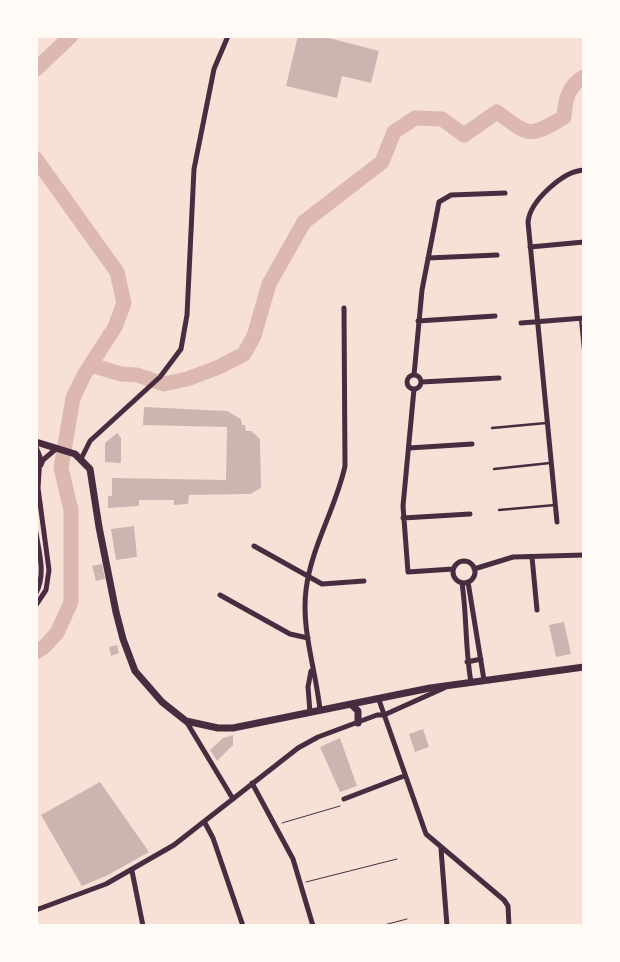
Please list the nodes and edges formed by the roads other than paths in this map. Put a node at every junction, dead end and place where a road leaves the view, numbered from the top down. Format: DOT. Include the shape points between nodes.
graph roads {
  1 [pos="228,36"];
  2 [pos="584,170"];
  3 [pos="505,192"];
  4 [pos="584,242"];
  5 [pos="530,247"];
  6 [pos="497,255"];
  7 [pos="428,258"];
  8 [pos="344,308"];
  9 [pos="495,316"];
  10 [pos="582,318"];
  11 [pos="418,321"];
  12 [pos="537,322"];
  13 [pos="521,323"];
  14 [pos="584,358"];
  15 [pos="414,375"];
  16 [pos="499,378"];
  17 [pos="421,382"];
  18 [pos="414,389"];
  19 [pos="548,423"];
  20 [pos="492,428"];
  21 [pos="36,442"];
  22 [pos="472,444"];
  23 [pos="36,447"];
  24 [pos="409,448"];
  25 [pos="58,449"];
  26 [pos="81,459"];
  27 [pos="551,462"];
  28 [pos="41,466"];
  29 [pos="494,469"];
  30 [pos="38,502"];
  31 [pos="555,505"];
  32 [pos="499,510"];
  33 [pos="470,514"];
  34 [pos="403,518"];
  35 [pos="557,522"];
  36 [pos="36,533"];
  37 [pos="254,546"];
  38 [pos="584,555"];
  39 [pos="532,557"];
  40 [pos="474,569"];
  41 [pos="453,570"];
  42 [pos="308,578"];
  43 [pos="364,581"];
  44 [pos="465,582"];
  45 [pos="36,593"];
  46 [pos="220,595"];
  47 [pos="36,605"];
  48 [pos="537,610"];
  49 [pos="475,616"];
  50 [pos="467,618"];
  51 [pos="308,638"];
  52 [pos="481,660"];
  53 [pos="467,662"];
  54 [pos="584,667"];
  55 [pos="311,668"];
  56 [pos="484,680"];
  57 [pos="471,682"];
  58 [pos="449,686"];
  59 [pos="380,700"];
  60 [pos="352,705"];
  61 [pos="320,710"];
  62 [pos="310,712"];
  63 [pos="384,715"];
  64 [pos="186,721"];
  65 [pos="358,723"];
  66 [pos="404,776"];
  67 [pos="252,783"];
  68 [pos="233,799"];
  69 [pos="344,799"];
  70 [pos="205,823"];
  71 [pos="441,849"];
  72 [pos="132,871"];
  73 [pos="36,910"];
  74 [pos="143,926"];
  75 [pos="243,926"];
  76 [pos="313,926"];
  77 [pos="447,926"];
  78 [pos="509,926"];
  1 -- 26 [label="street" via="214,69 194,169 183,342 177,356 160,377 90,441"];
  2 -- 5 [label="street" via="566,174 535,203 529,216"];
  3 -- 7 [label="street" via="444,198 437,207"];
  4 -- 5 [label="street"];
  5 -- 12 [label="street"];
  6 -- 7 [label="street"];
  7 -- 11 [label="street"];
  8 -- 42 [label="street" via="345,466"];
  9 -- 11 [label="street"];
  10 -- 12 [label="street"];
  10 -- 14 [label="lane"];
  11 -- 15 [label="street"];
  12 -- 13 [label="street"];
  12 -- 19 [label="street"];
  15 -- 17 [label="street"];
  15 -- 18 [label="street" via="407,382"];
  16 -- 17 [label="street"];
  17 -- 18 [label="street"];
  18 -- 24 [label="street"];
  19 -- 20 [label="lane"];
  19 -- 27 [label="street"];
  21 -- 25 [label="main road"];
  22 -- 24 [label="street"];
  23 -- 28 [label="street"];
  24 -- 34 [label="street"];
  25 -- 26 [label="main road"];
  25 -- 28 [label="street" via="43,460"];
  26 -- 64 [label="main road" via="92,474 99,527 128,657 144,684"];
  27 -- 29 [label="lane"];
  27 -- 31 [label="street"];
  28 -- 30 [label="street"];
  30 -- 47 [label="street" via="49,576 46,590"];
  31 -- 32 [label="lane"];
  31 -- 35 [label="street"];
  33 -- 34 [label="street"];
  34 -- 41 [label="street" via="408,572"];
  36 -- 45 [label="street" via="42,570"];
  37 -- 42 [label="street"];
  38 -- 39 [label="street"];
  39 -- 40 [label="street" via="513,557"];
  39 -- 48 [label="street"];
  40 -- 41 [label="street" via="463,561"];
  40 -- 44 [label="street" via="474,575"];
  41 -- 44 [label="street" via="454,576"];
  42 -- 43 [label="street" via="331,585"];
  42 -- 51 [label="street" via="305,602"];
  44 -- 49 [label="street"];
  44 -- 50 [label="street"];
  46 -- 51 [label="street" via="290,634"];
  49 -- 50 [label="street"];
  49 -- 52 [label="street"];
  50 -- 53 [label="street"];
  51 -- 55 [label="street"];
  52 -- 53 [label="street"];
  52 -- 56 [label="street"];
  53 -- 57 [label="street"];
  54 -- 56 [label="main road"];
  55 -- 61 [label="street"];
  55 -- 62 [label="street" via="308,687"];
  56 -- 57 [label="main road"];
  57 -- 58 [label="main road"];
  58 -- 59 [label="main road"];
  58 -- 63 [label="street"];
  59 -- 60 [label="main road"];
  59 -- 63 [label="street"];
  60 -- 61 [label="main road"];
  60 -- 65 [label="main road" via="358,712"];
  61 -- 62 [label="main road"];
  62 -- 64 [label="main road" via="233,728"];
  63 -- 65 [label="street"];
  63 -- 66 [label="street"];
  64 -- 68 [label="street"];
  65 -- 67 [label="street" via="298,748"];
  66 -- 69 [label="street"];
  66 -- 71 [label="street" via="426,834"];
  67 -- 68 [label="street"];
  67 -- 76 [label="street" via="293,859"];
  68 -- 70 [label="street"];
  70 -- 72 [label="street"];
  70 -- 75 [label="street" via="214,838"];
  71 -- 77 [label="street"];
  71 -- 78 [label="street" via="504,900 508,906"];
  72 -- 73 [label="street"];
  72 -- 74 [label="street"];
}
